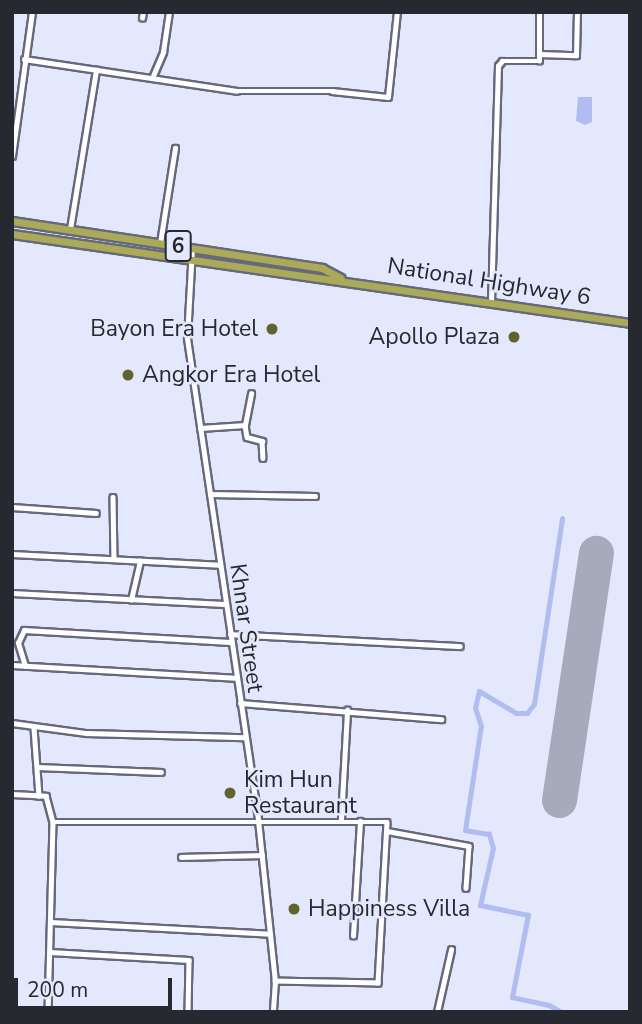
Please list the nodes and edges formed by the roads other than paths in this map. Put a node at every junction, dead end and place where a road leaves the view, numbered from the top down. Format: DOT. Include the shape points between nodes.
graph roads {
  1 [pos="32,12"];
  2 [pos="169,12"];
  3 [pos="397,12"];
  4 [pos="539,12"];
  5 [pos="577,12"];
  6 [pos="539,54"];
  7 [pos="24,59"];
  8 [pos="96,70"];
  9 [pos="153,76"];
  10 [pos="175,148"];
  11 [pos="12,156"];
  12 [pos="12,221"];
  13 [pos="70,230"];
  14 [pos="12,234"];
  15 [pos="160,244"];
  16 [pos="192,248"];
  17 [pos="190,261"];
  18 [pos="280,262"];
  19 [pos="278,274"];
  20 [pos="342,279"];
  21 [pos="491,302"];
  22 [pos="630,323"];
  23 [pos="251,394"];
  24 [pos="246,425"];
  25 [pos="200,428"];
  26 [pos="263,457"];
  27 [pos="209,494"];
  28 [pos="315,496"];
  29 [pos="113,497"];
  30 [pos="12,507"];
  31 [pos="96,513"];
  32 [pos="12,554"];
  33 [pos="114,559"];
  34 [pos="140,561"];
  35 [pos="219,565"];
  36 [pos="12,593"];
  37 [pos="131,600"];
  38 [pos="225,604"];
  39 [pos="12,631"];
  40 [pos="21,632"];
  41 [pos="229,634"];
  42 [pos="230,642"];
  43 [pos="460,646"];
  44 [pos="12,665"];
  45 [pos="25,666"];
  46 [pos="235,678"];
  47 [pos="239,703"];
  48 [pos="347,710"];
  49 [pos="441,719"];
  50 [pos="12,723"];
  51 [pos="34,728"];
  52 [pos="244,737"];
  53 [pos="37,767"];
  54 [pos="161,772"];
  55 [pos="12,794"];
  56 [pos="39,796"];
  57 [pos="341,819"];
  58 [pos="258,820"];
  59 [pos="360,821"];
  60 [pos="53,822"];
  61 [pos="387,831"];
  62 [pos="262,855"];
  63 [pos="180,857"];
  64 [pos="466,888"];
  65 [pos="51,922"];
  66 [pos="270,934"];
  67 [pos="353,936"];
  68 [pos="451,950"];
  69 [pos="50,951"];
  70 [pos="275,981"];
  71 [pos="48,1012"];
  72 [pos="188,1012"];
  73 [pos="273,1012"];
  74 [pos="437,1012"];
  1 -- 7 [label="street"];
  2 -- 9 [label="street" via="163,52"];
  3 -- 9 [label="street" via="388,97 332,91 237,92"];
  4 -- 6 [label="street"];
  5 -- 6 [label="street" via="576,55"];
  6 -- 21 [label="street" via="539,61 502,61 498,66"];
  7 -- 8 [label="street"];
  7 -- 11 [label="street"];
  8 -- 9 [label="street"];
  8 -- 13 [label="street"];
  10 -- 15 [label="street"];
  12 -- 13 [label="highway, National Highway 6 / 6"];
  13 -- 15 [label="highway, National Highway 6 / 6"];
  14 -- 17 [label="highway, National Highway 6 / 6"];
  15 -- 16 [label="highway, National Highway 6 / 6"];
  16 -- 17 [label="street, Khnar Street"];
  16 -- 18 [label="highway, National Highway 6 / 6"];
  17 -- 19 [label="highway, National Highway 6 / 6"];
  17 -- 25 [label="street, Khnar Street" via="187,338"];
  18 -- 19 [label="highway"];
  18 -- 20 [label="highway, National Highway 6 / 6" via="322,268"];
  19 -- 20 [label="highway, National Highway 6 / 6"];
  20 -- 21 [label="highway, National Highway 6 / 6"];
  21 -- 22 [label="highway, National Highway 6 / 6"];
  23 -- 24 [label="street"];
  24 -- 25 [label="street"];
  24 -- 26 [label="street" via="247,437 262,441"];
  25 -- 27 [label="street, Khnar Street"];
  27 -- 28 [label="street"];
  27 -- 35 [label="street, Khnar Street"];
  29 -- 33 [label="street"];
  30 -- 31 [label="street"];
  32 -- 33 [label="street"];
  33 -- 34 [label="street"];
  34 -- 35 [label="street"];
  34 -- 37 [label="street"];
  35 -- 38 [label="street, Khnar Street"];
  36 -- 37 [label="street"];
  37 -- 38 [label="street"];
  38 -- 41 [label="street, Khnar Street"];
  39 -- 40 [label="street"];
  40 -- 42 [label="street"];
  40 -- 45 [label="street" via="19,653"];
  41 -- 42 [label="street, Khnar Street"];
  41 -- 43 [label="street"];
  42 -- 46 [label="street, Khnar Street"];
  44 -- 45 [label="street"];
  45 -- 46 [label="street"];
  46 -- 47 [label="street, Khnar Street"];
  47 -- 48 [label="street"];
  47 -- 52 [label="street, Khnar Street"];
  48 -- 49 [label="street"];
  48 -- 57 [label="street"];
  50 -- 51 [label="street"];
  51 -- 52 [label="street"];
  51 -- 53 [label="street"];
  52 -- 58 [label="street, Khnar Street"];
  53 -- 54 [label="street"];
  53 -- 56 [label="street"];
  55 -- 56 [label="street"];
  56 -- 60 [label="street" via="49,799"];
  57 -- 58 [label="street"];
  57 -- 59 [label="street"];
  58 -- 60 [label="street"];
  58 -- 62 [label="street, Khnar Street"];
  59 -- 61 [label="street" via="387,822"];
  59 -- 67 [label="street"];
  60 -- 65 [label="street"];
  61 -- 64 [label="street" via="469,846"];
  61 -- 70 [label="street" via="379,983"];
  62 -- 63 [label="street"];
  62 -- 66 [label="street, Khnar Street"];
  65 -- 66 [label="street"];
  65 -- 69 [label="street"];
  66 -- 70 [label="street, Khnar Street"];
  68 -- 74 [label="street"];
  69 -- 71 [label="street"];
  69 -- 72 [label="street" via="190,960"];
  70 -- 73 [label="street, Khnar Street"];
}
